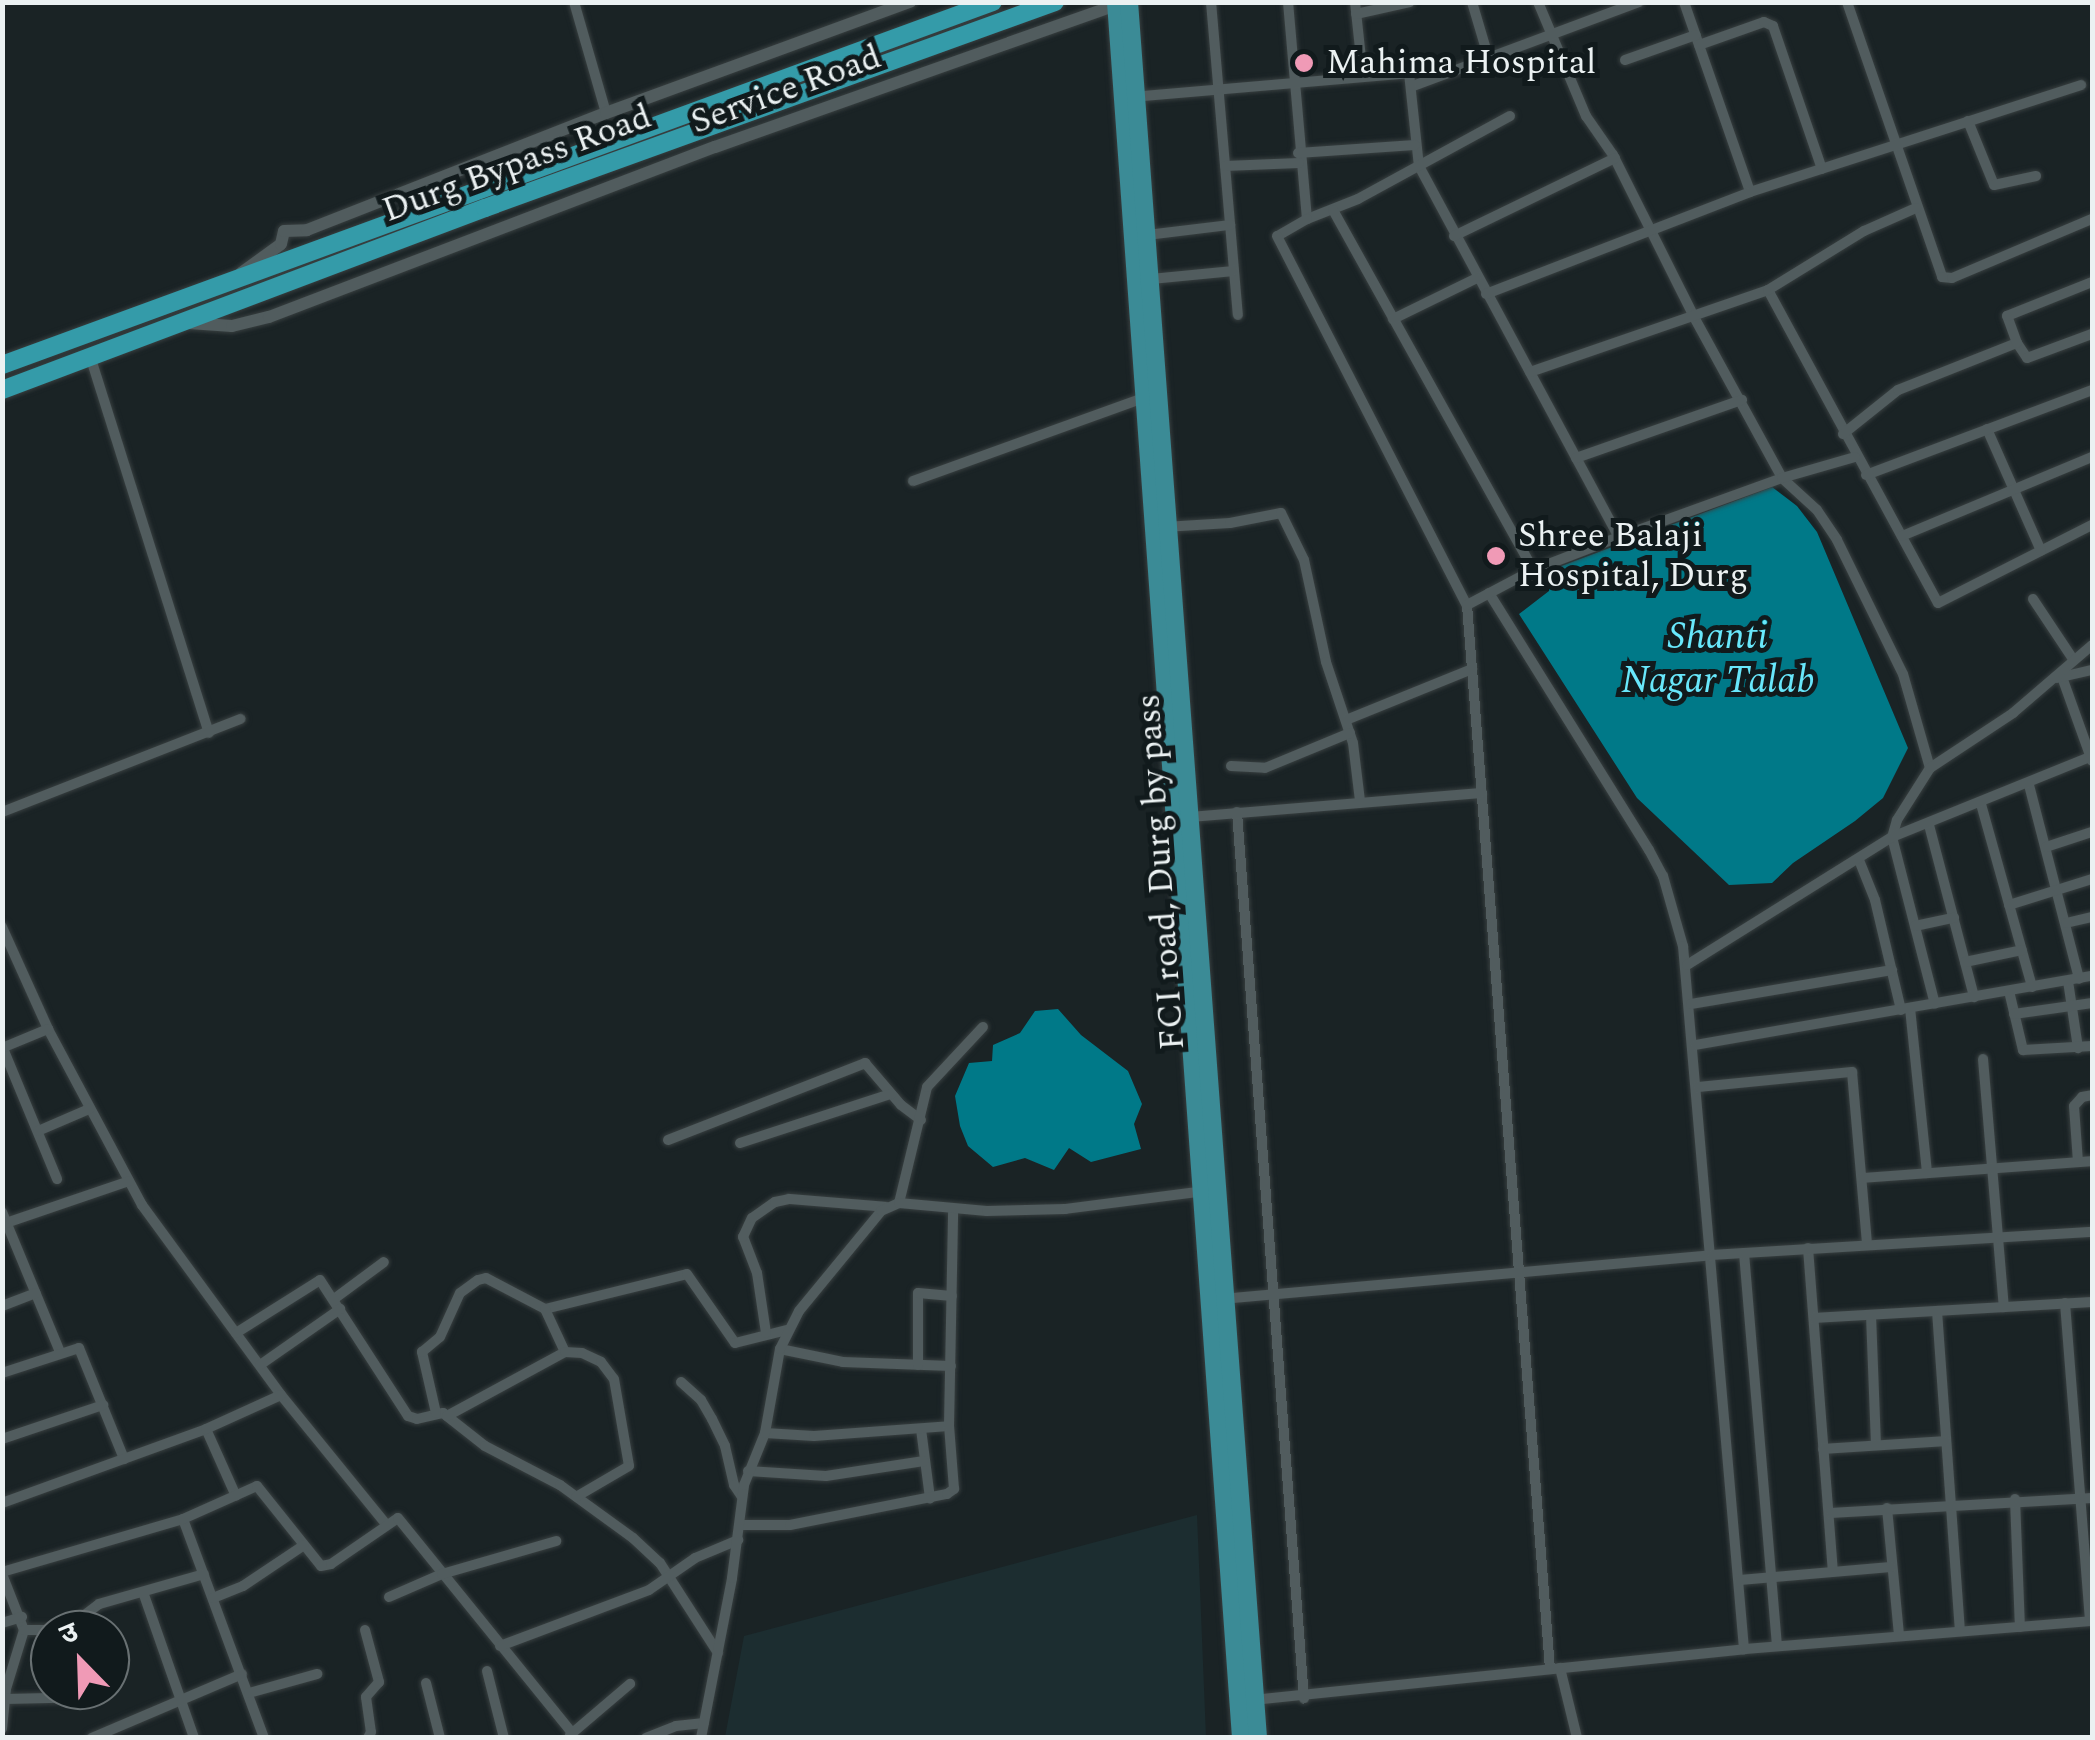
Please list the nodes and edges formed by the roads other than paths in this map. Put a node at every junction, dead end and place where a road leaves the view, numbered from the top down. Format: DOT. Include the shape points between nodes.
graph roads {
  1 [pos="574,2"];
  2 [pos="910,2"];
  3 [pos="993,2"];
  4 [pos="1056,2"];
  5 [pos="1211,2"];
  6 [pos="1288,2"];
  7 [pos="1410,2"];
  8 [pos="1472,2"];
  9 [pos="1538,2"];
  10 [pos="1640,2"];
  11 [pos="1684,2"];
  12 [pos="1847,2"];
  13 [pos="1122,3"];
  14 [pos="1355,8"];
  15 [pos="1550,34"];
  16 [pos="1697,40"];
  17 [pos="1488,56"];
  18 [pos="1625,60"];
  19 [pos="1363,77"];
  20 [pos="1294,85"];
  21 [pos="2081,85"];
  22 [pos="1413,86"];
  23 [pos="1219,90"];
  24 [pos="1130,97"];
  25 [pos="606,114"];
  26 [pos="1510,116"];
  27 [pos="1968,121"];
  28 [pos="1415,145"];
  29 [pos="1896,146"];
  30 [pos="1299,158"];
  31 [pos="1615,158"];
  32 [pos="1226,166"];
  33 [pos="1419,166"];
  34 [pos="1822,169"];
  35 [pos="2036,176"];
  36 [pos="1750,192"];
  37 [pos="1916,208"];
  38 [pos="1333,210"];
  39 [pos="1307,219"];
  40 [pos="2092,219"];
  41 [pos="1230,225"];
  42 [pos="1648,229"];
  43 [pos="1148,235"];
  44 [pos="1454,236"];
  45 [pos="1234,271"];
  46 [pos="1151,278"];
  47 [pos="1477,278"];
  48 [pos="231,280"];
  49 [pos="2092,282"];
  50 [pos="1768,290"];
  51 [pos="1486,294"];
  52 [pos="1238,315"];
  53 [pos="1694,317"];
  54 [pos="1393,319"];
  55 [pos="186,323"];
  56 [pos="2092,334"];
  57 [pos="2017,342"];
  58 [pos="90,358"];
  59 [pos="2,365"];
  60 [pos="1530,372"];
  61 [pos="2,390"];
  62 [pos="2092,390"];
  63 [pos="1144,398"];
  64 [pos="1742,400"];
  65 [pos="1988,429"];
  66 [pos="1843,434"];
  67 [pos="1855,457"];
  68 [pos="2092,457"];
  69 [pos="1576,458"];
  70 [pos="1866,474"];
  71 [pos="1782,478"];
  72 [pos="913,480"];
  73 [pos="2014,489"];
  74 [pos="1161,527"];
  75 [pos="2092,527"];
  76 [pos="1902,536"];
  77 [pos="1619,537"];
  78 [pos="2040,551"];
  79 [pos="1533,570"];
  80 [pos="1489,593"];
  81 [pos="2033,598"];
  82 [pos="1467,604"];
  83 [pos="2092,645"];
  84 [pos="2074,659"];
  85 [pos="1472,669"];
  86 [pos="2092,670"];
  87 [pos="2056,678"];
  88 [pos="241,719"];
  89 [pos="1346,720"];
  90 [pos="1350,732"];
  91 [pos="209,733"];
  92 [pos="2092,758"];
  93 [pos="1231,766"];
  94 [pos="1930,768"];
  95 [pos="2029,784"];
  96 [pos="1482,793"];
  97 [pos="1360,801"];
  98 [pos="1981,804"];
  99 [pos="2,812"];
  100 [pos="1237,812"];
  101 [pos="1188,817"];
  102 [pos="1929,825"];
  103 [pos="2092,832"];
  104 [pos="1892,837"];
  105 [pos="2046,847"];
  106 [pos="1859,860"];
  107 [pos="2092,879"];
  108 [pos="2059,890"];
  109 [pos="2009,905"];
  110 [pos="2092,917"];
  111 [pos="1954,918"];
  112 [pos="2066,922"];
  113 [pos="1915,926"];
  114 [pos="2,928"];
  115 [pos="2022,950"];
  116 [pos="1965,962"];
  117 [pos="1687,964"];
  118 [pos="1892,970"];
  119 [pos="2092,976"];
  120 [pos="2074,980"];
  121 [pos="2032,987"];
  122 [pos="2009,991"];
  123 [pos="1974,997"];
  124 [pos="2092,1003"];
  125 [pos="1691,1004"];
  126 [pos="1935,1004"];
  127 [pos="2072,1006"];
  128 [pos="1906,1009"];
  129 [pos="2014,1014"];
  130 [pos="983,1027"];
  131 [pos="48,1030"];
  132 [pos="1695,1045"];
  133 [pos="2092,1046"];
  134 [pos="3,1048"];
  135 [pos="2078,1048"];
  136 [pos="1983,1059"];
  137 [pos="1698,1088"];
  138 [pos="890,1094"];
  139 [pos="2092,1096"];
  140 [pos="89,1110"];
  141 [pos="921,1120"];
  142 [pos="38,1132"];
  143 [pos="668,1140"];
  144 [pos="740,1143"];
  145 [pos="2092,1161"];
  146 [pos="2078,1162"];
  147 [pos="1994,1168"];
  148 [pos="1927,1173"];
  149 [pos="1862,1178"];
  150 [pos="57,1179"];
  151 [pos="129,1181"];
  152 [pos="1210,1190"];
  153 [pos="899,1203"];
  154 [pos="886,1207"];
  155 [pos="953,1208"];
  156 [pos="4,1220"];
  157 [pos="2092,1232"];
  158 [pos="1999,1237"];
  159 [pos="1866,1244"];
  160 [pos="1808,1248"];
  161 [pos="1744,1252"];
  162 [pos="1712,1255"];
  163 [pos="384,1262"];
  164 [pos="1523,1275"];
  165 [pos="36,1293"];
  166 [pos="952,1296"];
  167 [pos="1273,1296"];
  168 [pos="1218,1299"];
  169 [pos="2092,1302"];
  170 [pos="2065,1303"];
  171 [pos="337,1304"];
  172 [pos="2,1306"];
  173 [pos="2004,1307"];
  174 [pos="545,1310"];
  175 [pos="1937,1311"];
  176 [pos="1871,1315"];
  177 [pos="1814,1318"];
  178 [pos="788,1330"];
  179 [pos="236,1333"];
  180 [pos="766,1334"];
  181 [pos="780,1349"];
  182 [pos="60,1352"];
  183 [pos="565,1352"];
  184 [pos="918,1365"];
  185 [pos="260,1366"];
  186 [pos="950,1366"];
  187 [pos="2,1373"];
  188 [pos="681,1382"];
  189 [pos="281,1395"];
  190 [pos="103,1406"];
  191 [pos="442,1414"];
  192 [pos="949,1426"];
  193 [pos="2092,1426"];
  194 [pos="2076,1428"];
  195 [pos="206,1429"];
  196 [pos="921,1429"];
  197 [pos="765,1433"];
  198 [pos="2,1439"];
  199 [pos="1946,1441"];
  200 [pos="1876,1445"];
  201 [pos="1823,1449"];
  202 [pos="124,1459"];
  203 [pos="729,1459"];
  204 [pos="924,1461"];
  205 [pos="749,1468"];
  206 [pos="236,1496"];
  207 [pos="576,1497"];
  208 [pos="743,1498"];
  209 [pos="930,1498"];
  210 [pos="2087,1498"];
  211 [pos="2015,1500"];
  212 [pos="2,1503"];
  213 [pos="1951,1505"];
  214 [pos="1887,1508"];
  215 [pos="1830,1513"];
  216 [pos="182,1519"];
  217 [pos="386,1524"];
  218 [pos="740,1525"];
  219 [pos="738,1540"];
  220 [pos="556,1541"];
  221 [pos="304,1545"];
  222 [pos="1891,1567"];
  223 [pos="1833,1572"];
  224 [pos="2,1573"];
  225 [pos="204,1574"];
  226 [pos="442,1574"];
  227 [pos="670,1576"];
  228 [pos="1770,1578"];
  229 [pos="1739,1580"];
  230 [pos="143,1592"];
  231 [pos="213,1598"];
  232 [pos="390,1598"];
  233 [pos="91,1610"];
  234 [pos="22,1617"];
  235 [pos="2092,1621"];
  236 [pos="2,1624"];
  237 [pos="2020,1627"];
  238 [pos="1960,1629"];
  239 [pos="24,1630"];
  240 [pos="30,1630"];
  241 [pos="365,1630"];
  242 [pos="1899,1635"];
  243 [pos="500,1646"];
  244 [pos="1777,1646"];
  245 [pos="1744,1649"];
  246 [pos="718,1652"];
  247 [pos="1555,1668"];
  248 [pos="487,1671"];
  249 [pos="242,1674"];
  250 [pos="316,1674"];
  251 [pos="426,1683"];
  252 [pos="630,1684"];
  253 [pos="249,1693"];
  254 [pos="182,1696"];
  255 [pos="30,1698"];
  256 [pos="1304,1698"];
  257 [pos="6,1699"];
  258 [pos="1246,1700"];
  259 [pos="704,1723"];
  260 [pos="122,1724"];
  261 [pos="2,1729"];
  262 [pos="570,1735"];
  263 [pos="371,1736"];
  264 [pos="92,1738"];
  265 [pos="127,1738"];
  266 [pos="194,1738"];
  267 [pos="264,1738"];
  268 [pos="440,1738"];
  269 [pos="504,1738"];
  270 [pos="646,1738"];
  271 [pos="701,1738"];
  272 [pos="1241,1738"];
  273 [pos="1258,1738"];
  274 [pos="1577,1738"];
  1 -- 25 [label="street"];
  2 -- 25 [label="street"];
  3 -- 48 [label="highway, Durg Bypass Road"];
  4 -- 55 [label="highway, Durg Bypass Road"];
  5 -- 23 [label="street"];
  6 -- 20 [label="street"];
  7 -- 14 [label="street"];
  8 -- 17 [label="street"];
  9 -- 15 [label="street"];
  10 -- 15 [label="street"];
  11 -- 16 [label="street"];
  12 -- 29 [label="street"];
  13 -- 24 [label="main road, FCI road, Durg by pass"];
  13 -- 55 [label="street, Service Road" via="268,317 232,326"];
  14 -- 19 [label="street"];
  15 -- 17 [label="street"];
  15 -- 31 [label="street" via="1586,116"];
  16 -- 18 [label="street"];
  16 -- 34 [label="street" via="1764,22 1773,26"];
  16 -- 36 [label="street"];
  17 -- 22 [label="street"];
  19 -- 20 [label="street"];
  19 -- 22 [label="street" via="1408,74"];
  20 -- 23 [label="street"];
  20 -- 30 [label="street"];
  21 -- 27 [label="street"];
  22 -- 28 [label="street"];
  23 -- 24 [label="street"];
  23 -- 32 [label="street"];
  24 -- 43 [label="main road, FCI road, Durg by pass"];
  24 -- 63 [label="main road, FCI road, Durg by pass"];
  25 -- 48 [label="street" via="306,230 284,231 281,244"];
  26 -- 33 [label="street"];
  27 -- 29 [label="street"];
  27 -- 35 [label="street" via="1994,185"];
  28 -- 30 [label="street"];
  28 -- 33 [label="street"];
  29 -- 34 [label="street"];
  29 -- 37 [label="street"];
  30 -- 32 [label="street"];
  30 -- 39 [label="street"];
  31 -- 42 [label="street"];
  31 -- 44 [label="street"];
  32 -- 41 [label="street"];
  33 -- 38 [label="street"];
  33 -- 44 [label="street"];
  34 -- 36 [label="street"];
  36 -- 42 [label="street"];
  37 -- 40 [label="street" via="1946,279"];
  37 -- 50 [label="street" via="1864,231"];
  38 -- 39 [label="street"];
  38 -- 54 [label="street"];
  39 -- 82 [label="street" via="1280,232 1281,250"];
  41 -- 43 [label="street"];
  41 -- 45 [label="street"];
  42 -- 51 [label="street"];
  42 -- 53 [label="street"];
  43 -- 46 [label="main road, FCI road, Durg by pass"];
  44 -- 47 [label="street"];
  45 -- 46 [label="street"];
  45 -- 52 [label="street"];
  46 -- 74 [label="main road, FCI road, Durg by pass"];
  47 -- 51 [label="street"];
  47 -- 54 [label="street"];
  48 -- 59 [label="highway, Durg Bypass Road"];
  49 -- 57 [label="street" via="2007,316"];
  50 -- 53 [label="street"];
  50 -- 66 [label="street"];
  51 -- 60 [label="street"];
  53 -- 60 [label="street"];
  53 -- 64 [label="street"];
  54 -- 79 [label="street"];
  55 -- 58 [label="highway, Durg Bypass Road"];
  56 -- 57 [label="street" via="2027,358"];
  57 -- 66 [label="street" via="1898,390"];
  58 -- 61 [label="highway, Durg Bypass Road"];
  58 -- 91 [label="street"];
  60 -- 69 [label="street"];
  62 -- 65 [label="street"];
  63 -- 72 [label="street"];
  63 -- 74 [label="main road, FCI road, Durg by pass"];
  64 -- 69 [label="street"];
  64 -- 71 [label="street"];
  65 -- 70 [label="street"];
  65 -- 73 [label="street"];
  66 -- 67 [label="street"];
  67 -- 70 [label="street"];
  67 -- 71 [label="street"];
  68 -- 73 [label="street"];
  69 -- 77 [label="street"];
  70 -- 76 [label="street"];
  71 -- 77 [label="street"];
  71 -- 94 [label="street" via="1825,520 1886,633"];
  73 -- 76 [label="street"];
  73 -- 78 [label="street"];
  74 -- 89 [label="street" via="1281,513 1304,560"];
  74 -- 101 [label="main road, FCI road, Durg by pass"];
  74 -- 152 [label="main road, FCI road, Durg by pass" via="1176,882"];
  75 -- 78 [label="street"];
  76 -- 78 [label="street" via="1938,603"];
  77 -- 79 [label="street"];
  79 -- 80 [label="street"];
  80 -- 82 [label="street"];
  80 -- 117 [label="street" via="1663,876"];
  81 -- 84 [label="street"];
  82 -- 85 [label="street"];
  83 -- 84 [label="street"];
  84 -- 87 [label="street"];
  85 -- 89 [label="street"];
  85 -- 96 [label="street"];
  86 -- 87 [label="street"];
  87 -- 92 [label="street"];
  87 -- 94 [label="street"];
  88 -- 91 [label="street"];
  89 -- 90 [label="street"];
  90 -- 93 [label="street" via="1265,768"];
  90 -- 97 [label="street"];
  91 -- 99 [label="street"];
  92 -- 95 [label="street"];
  94 -- 104 [label="street"];
  95 -- 98 [label="street"];
  95 -- 105 [label="street"];
  96 -- 97 [label="street"];
  96 -- 164 [label="street"];
  97 -- 100 [label="street"];
  98 -- 102 [label="street"];
  98 -- 109 [label="street"];
  100 -- 101 [label="street"];
  100 -- 167 [label="street"];
  101 -- 152 [label="main road, FCI road, Durg by pass"];
  102 -- 104 [label="street"];
  102 -- 111 [label="street"];
  103 -- 105 [label="street"];
  104 -- 106 [label="street"];
  104 -- 113 [label="street"];
  105 -- 108 [label="street"];
  106 -- 117 [label="street"];
  106 -- 118 [label="street"];
  107 -- 108 [label="street"];
  108 -- 109 [label="street"];
  108 -- 112 [label="street"];
  109 -- 115 [label="street"];
  110 -- 112 [label="street"];
  111 -- 113 [label="street"];
  111 -- 116 [label="street"];
  112 -- 120 [label="street"];
  113 -- 126 [label="street"];
  114 -- 131 [label="street"];
  115 -- 116 [label="street"];
  115 -- 121 [label="street"];
  116 -- 123 [label="street"];
  117 -- 125 [label="street"];
  118 -- 125 [label="street"];
  118 -- 128 [label="street"];
  119 -- 120 [label="street"];
  120 -- 121 [label="street"];
  120 -- 127 [label="street"];
  121 -- 122 [label="street"];
  122 -- 123 [label="street"];
  122 -- 129 [label="street"];
  123 -- 126 [label="street"];
  124 -- 127 [label="street"];
  125 -- 132 [label="street"];
  126 -- 128 [label="street"];
  127 -- 129 [label="street"];
  127 -- 135 [label="street"];
  128 -- 132 [label="street"];
  128 -- 148 [label="street"];
  129 -- 135 [label="street" via="2020,1045 2028,1052"];
  130 -- 141 [label="street" via="932,1076"];
  131 -- 134 [label="street"];
  131 -- 140 [label="street"];
  132 -- 137 [label="street"];
  133 -- 135 [label="street"];
  134 -- 142 [label="street"];
  136 -- 147 [label="street"];
  137 -- 149 [label="street" via="1852,1072"];
  137 -- 162 [label="street"];
  138 -- 141 [label="street"];
  138 -- 143 [label="street" via="869,1064 860,1064"];
  138 -- 144 [label="street"];
  139 -- 146 [label="street" via="2074,1106"];
  140 -- 142 [label="street"];
  140 -- 151 [label="street"];
  141 -- 153 [label="street"];
  142 -- 150 [label="street"];
  145 -- 146 [label="street"];
  146 -- 147 [label="street"];
  147 -- 148 [label="street"];
  147 -- 158 [label="street"];
  148 -- 149 [label="street"];
  149 -- 159 [label="street"];
  151 -- 156 [label="street"];
  151 -- 179 [label="street"];
  152 -- 155 [label="street" via="1065,1209"];
  152 -- 168 [label="main road, FCI road, Durg by pass"];
  153 -- 154 [label="street"];
  153 -- 155 [label="street"];
  154 -- 178 [label="street"];
  154 -- 180 [label="street" via="789,1199 752,1218 745,1226 745,1249 757,1273"];
  155 -- 166 [label="street"];
  156 -- 165 [label="street"];
  157 -- 158 [label="street"];
  158 -- 159 [label="street"];
  158 -- 173 [label="street"];
  159 -- 160 [label="street"];
  160 -- 161 [label="street"];
  160 -- 177 [label="street"];
  161 -- 162 [label="street"];
  161 -- 228 [label="street"];
  162 -- 164 [label="street"];
  162 -- 229 [label="street"];
  163 -- 171 [label="street"];
  164 -- 167 [label="street"];
  164 -- 247 [label="street"];
  165 -- 172 [label="street"];
  165 -- 182 [label="street"];
  166 -- 184 [label="street" via="918,1293"];
  166 -- 186 [label="street"];
  167 -- 168 [label="street"];
  167 -- 256 [label="street"];
  168 -- 258 [label="main road, FCI road, Durg by pass"];
  169 -- 170 [label="street"];
  170 -- 173 [label="street"];
  170 -- 194 [label="street"];
  171 -- 179 [label="street" via="316,1280"];
  171 -- 185 [label="street"];
  171 -- 191 [label="street" via="408,1416"];
  173 -- 175 [label="street"];
  174 -- 180 [label="street" via="686,1274 735,1344"];
  174 -- 183 [label="street"];
  174 -- 191 [label="street" via="486,1278 466,1288 440,1337 422,1352"];
  175 -- 176 [label="street"];
  175 -- 199 [label="street"];
  176 -- 177 [label="street"];
  176 -- 200 [label="street"];
  177 -- 201 [label="street"];
  178 -- 180 [label="street"];
  178 -- 181 [label="street"];
  179 -- 185 [label="street"];
  181 -- 184 [label="street" via="843,1362"];
  181 -- 197 [label="street"];
  182 -- 187 [label="street"];
  182 -- 190 [label="street" via="79,1348"];
  183 -- 191 [label="street"];
  183 -- 207 [label="street" via="582,1353 611,1372 630,1461"];
  184 -- 186 [label="street"];
  185 -- 189 [label="street"];
  186 -- 192 [label="street"];
  188 -- 203 [label="street" via="701,1400"];
  189 -- 195 [label="street"];
  189 -- 217 [label="street"];
  190 -- 198 [label="street"];
  190 -- 202 [label="street"];
  191 -- 207 [label="street"];
  192 -- 196 [label="street"];
  192 -- 209 [label="street" via="954,1489"];
  193 -- 194 [label="street"];
  194 -- 210 [label="street"];
  195 -- 202 [label="street"];
  195 -- 206 [label="street"];
  196 -- 197 [label="street"];
  196 -- 204 [label="street"];
  197 -- 205 [label="street"];
  199 -- 200 [label="street"];
  199 -- 213 [label="street"];
  200 -- 201 [label="street"];
  201 -- 215 [label="street"];
  202 -- 212 [label="street"];
  203 -- 205 [label="street"];
  203 -- 208 [label="street"];
  204 -- 205 [label="street" via="826,1476"];
  204 -- 209 [label="street"];
  205 -- 208 [label="street"];
  206 -- 216 [label="street"];
  206 -- 221 [label="street" via="262,1488"];
  207 -- 227 [label="street" via="650,1551"];
  208 -- 218 [label="street"];
  209 -- 218 [label="street" via="790,1525"];
  210 -- 211 [label="street"];
  210 -- 235 [label="street"];
  211 -- 213 [label="street"];
  211 -- 237 [label="street"];
  213 -- 214 [label="street"];
  213 -- 238 [label="street"];
  214 -- 215 [label="street"];
  214 -- 222 [label="street"];
  215 -- 223 [label="street"];
  216 -- 224 [label="street"];
  216 -- 225 [label="street"];
  217 -- 221 [label="street" via="331,1564 317,1564"];
  217 -- 226 [label="street" via="398,1518"];
  218 -- 219 [label="street"];
  219 -- 227 [label="street"];
  219 -- 246 [label="street"];
  220 -- 226 [label="street"];
  221 -- 231 [label="street"];
  222 -- 223 [label="street"];
  222 -- 242 [label="street"];
  223 -- 228 [label="street"];
  224 -- 234 [label="street"];
  225 -- 230 [label="street"];
  225 -- 231 [label="street"];
  226 -- 232 [label="street"];
  226 -- 243 [label="street"];
  227 -- 243 [label="street"];
  227 -- 246 [label="street"];
  228 -- 229 [label="street"];
  228 -- 244 [label="street"];
  229 -- 245 [label="street"];
  230 -- 233 [label="street"];
  230 -- 254 [label="street"];
  231 -- 249 [label="street"];
  234 -- 236 [label="street"];
  234 -- 239 [label="street"];
  235 -- 237 [label="street"];
  237 -- 238 [label="street"];
  238 -- 242 [label="street"];
  239 -- 240 [label="street"];
  239 -- 257 [label="street"];
  241 -- 263 [label="street" via="379,1682 366,1697"];
  242 -- 244 [label="street"];
  243 -- 262 [label="street"];
  244 -- 245 [label="street"];
  245 -- 247 [label="street"];
  246 -- 259 [label="street"];
  247 -- 256 [label="street"];
  247 -- 274 [label="street"];
  248 -- 269 [label="street"];
  249 -- 253 [label="street"];
  249 -- 254 [label="street"];
  250 -- 253 [label="street"];
  251 -- 268 [label="street"];
  252 -- 262 [label="street"];
  253 -- 267 [label="street"];
  254 -- 260 [label="street"];
  254 -- 266 [label="street"];
  255 -- 257 [label="street"];
  256 -- 258 [label="street"];
  257 -- 261 [label="street"];
  258 -- 272 [label="main road, FCI road, Durg by pass"];
  258 -- 273 [label="main road, FCI road, Durg by pass"];
  259 -- 270 [label="street"];
  259 -- 271 [label="street"];
  260 -- 264 [label="street"];
  260 -- 265 [label="street"];
}
